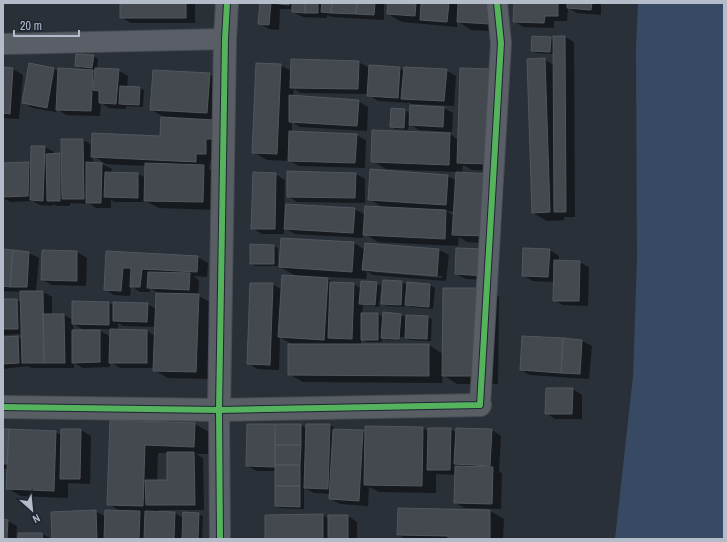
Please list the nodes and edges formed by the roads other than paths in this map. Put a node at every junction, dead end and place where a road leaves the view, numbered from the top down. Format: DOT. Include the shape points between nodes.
graph roads {
  1 [pos="227,3"];
  2 [pos="497,3"];
  3 [pos="225,39"];
  4 [pos="3,44"];
  5 [pos="480,405"];
  6 [pos="3,406"];
  7 [pos="219,410"];
  8 [pos="220,539"];
  1 -- 3 [label="street"];
  2 -- 5 [label="street" via="501,43"];
  3 -- 4 [label="street"];
  3 -- 7 [label="street"];
  5 -- 7 [label="street"];
  6 -- 7 [label="street"];
  7 -- 8 [label="street"];
}
